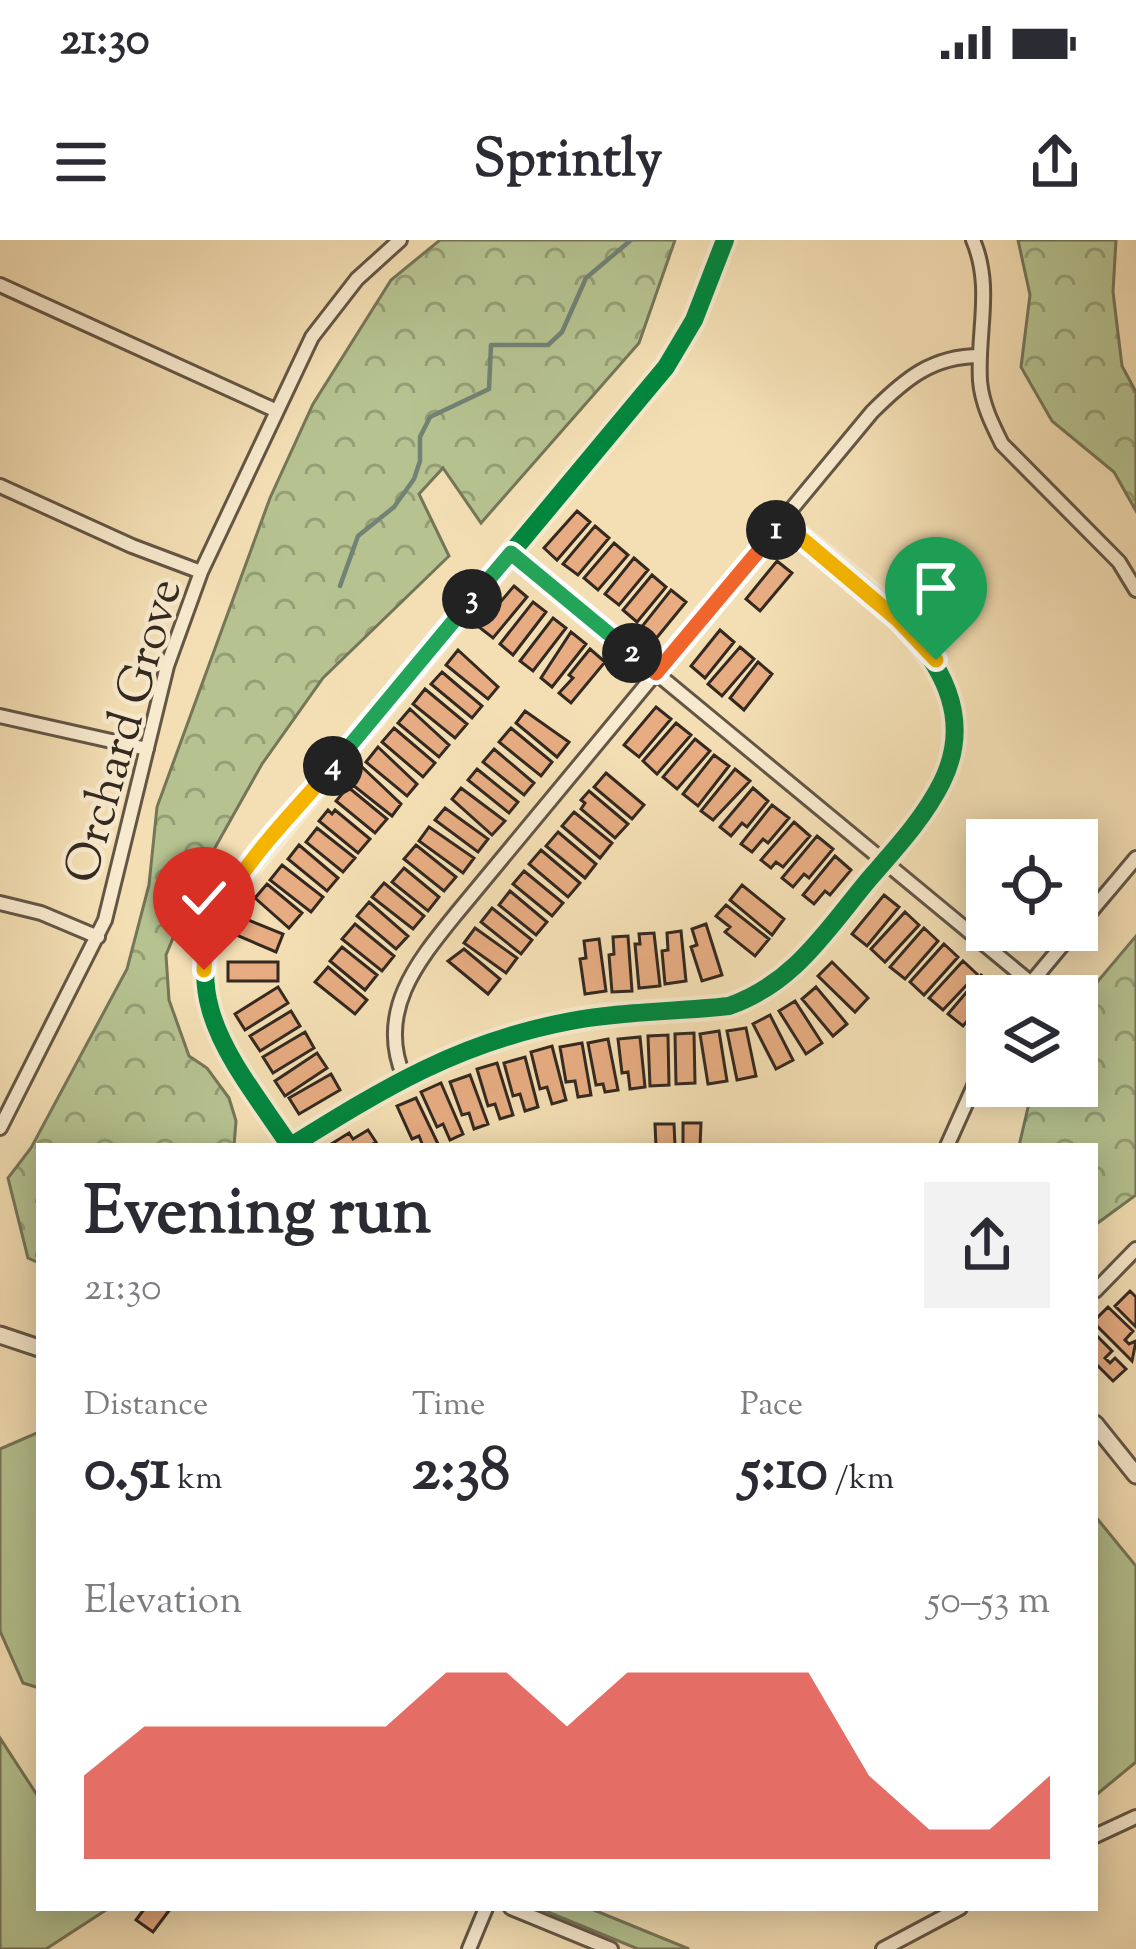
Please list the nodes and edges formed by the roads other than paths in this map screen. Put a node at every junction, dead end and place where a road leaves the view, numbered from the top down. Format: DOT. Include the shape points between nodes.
graph roads {
  1 [pos="400,240"];
  2 [pos="725,240"];
  3 [pos="974,240"];
  4 [pos="0,285"];
  5 [pos="980,356"];
  6 [pos="277,411"];
  7 [pos="0,486"];
  8 [pos="782,522"];
  9 [pos="511,553"];
  10 [pos="201,572"];
  11 [pos="1136,590"];
  12 [pos="656,673"];
  13 [pos="0,716"];
  14 [pos="147,749"];
  15 [pos="1136,858"];
  16 [pos="884,863"];
  17 [pos="0,903"];
  18 [pos="1098,903"];
  19 [pos="98,937"];
  20 [pos="1057,951"];
  21 [pos="1021,975"];
  22 [pos="1036,975"];
  23 [pos="404,1077"];
  24 [pos="966,1104"];
  25 [pos="3,1110"];
  26 [pos="0,1128"];
  27 [pos="288,1143"];
  28 [pos="295,1143"];
  29 [pos="948,1143"];
  30 [pos="1136,1249"];
  31 [pos="1098,1288"];
  32 [pos="0,1335"];
  33 [pos="36,1347"];
  34 [pos="1098,1428"];
  35 [pos="1136,1475"];
  36 [pos="1136,1817"];
  37 [pos="1098,1835"];
  38 [pos="485,1911"];
  39 [pos="518,1911"];
  40 [pos="954,1911"];
  41 [pos="469,1949"];
  42 [pos="611,1949"];
  43 [pos="883,1949"];
  1 -- 6 [label="street, Orchard Grove" via="312,337"];
  2 -- 9 [label="street" via="681,345"];
  3 -- 5 [label="street" via="986,283"];
  4 -- 6 [label="street"];
  5 -- 8 [label="street" via="944,358 909,376"];
  5 -- 11 [label="street" via="983,401 1002,444 1119,562"];
  6 -- 10 [label="street, Orchard Grove"];
  7 -- 10 [label="street"];
  8 -- 12 [label="street"];
  8 -- 16 [label="street" via="924,644 946,682 952,730 944,778"];
  9 -- 12 [label="street"];
  9 -- 27 [label="street" via="232,888 210,929 204,970 219,1036"];
  10 -- 14 [label="street, Orchard Grove"];
  12 -- 16 [label="street"];
  12 -- 23 [label="street" via="415,966 394,1031"];
  13 -- 14 [label="street"];
  14 -- 19 [label="street, Orchard Grove"];
  15 -- 18 [label="street"];
  16 -- 21 [label="street"];
  16 -- 23 [label="street" via="800,963 752,998 526,1030"];
  17 -- 19 [label="street"];
  19 -- 25 [label="street, Orchard Grove"];
  20 -- 22 [label="street"];
  23 -- 28 [label="street"];
  24 -- 29 [label="street"];
  25 -- 26 [label="street, Orchard Grove"];
  30 -- 31 [label="street"];
  32 -- 33 [label="street"];
  34 -- 35 [label="street"];
  36 -- 37 [label="street"];
  38 -- 41 [label="street"];
  39 -- 42 [label="street"];
  40 -- 43 [label="street"];
}
